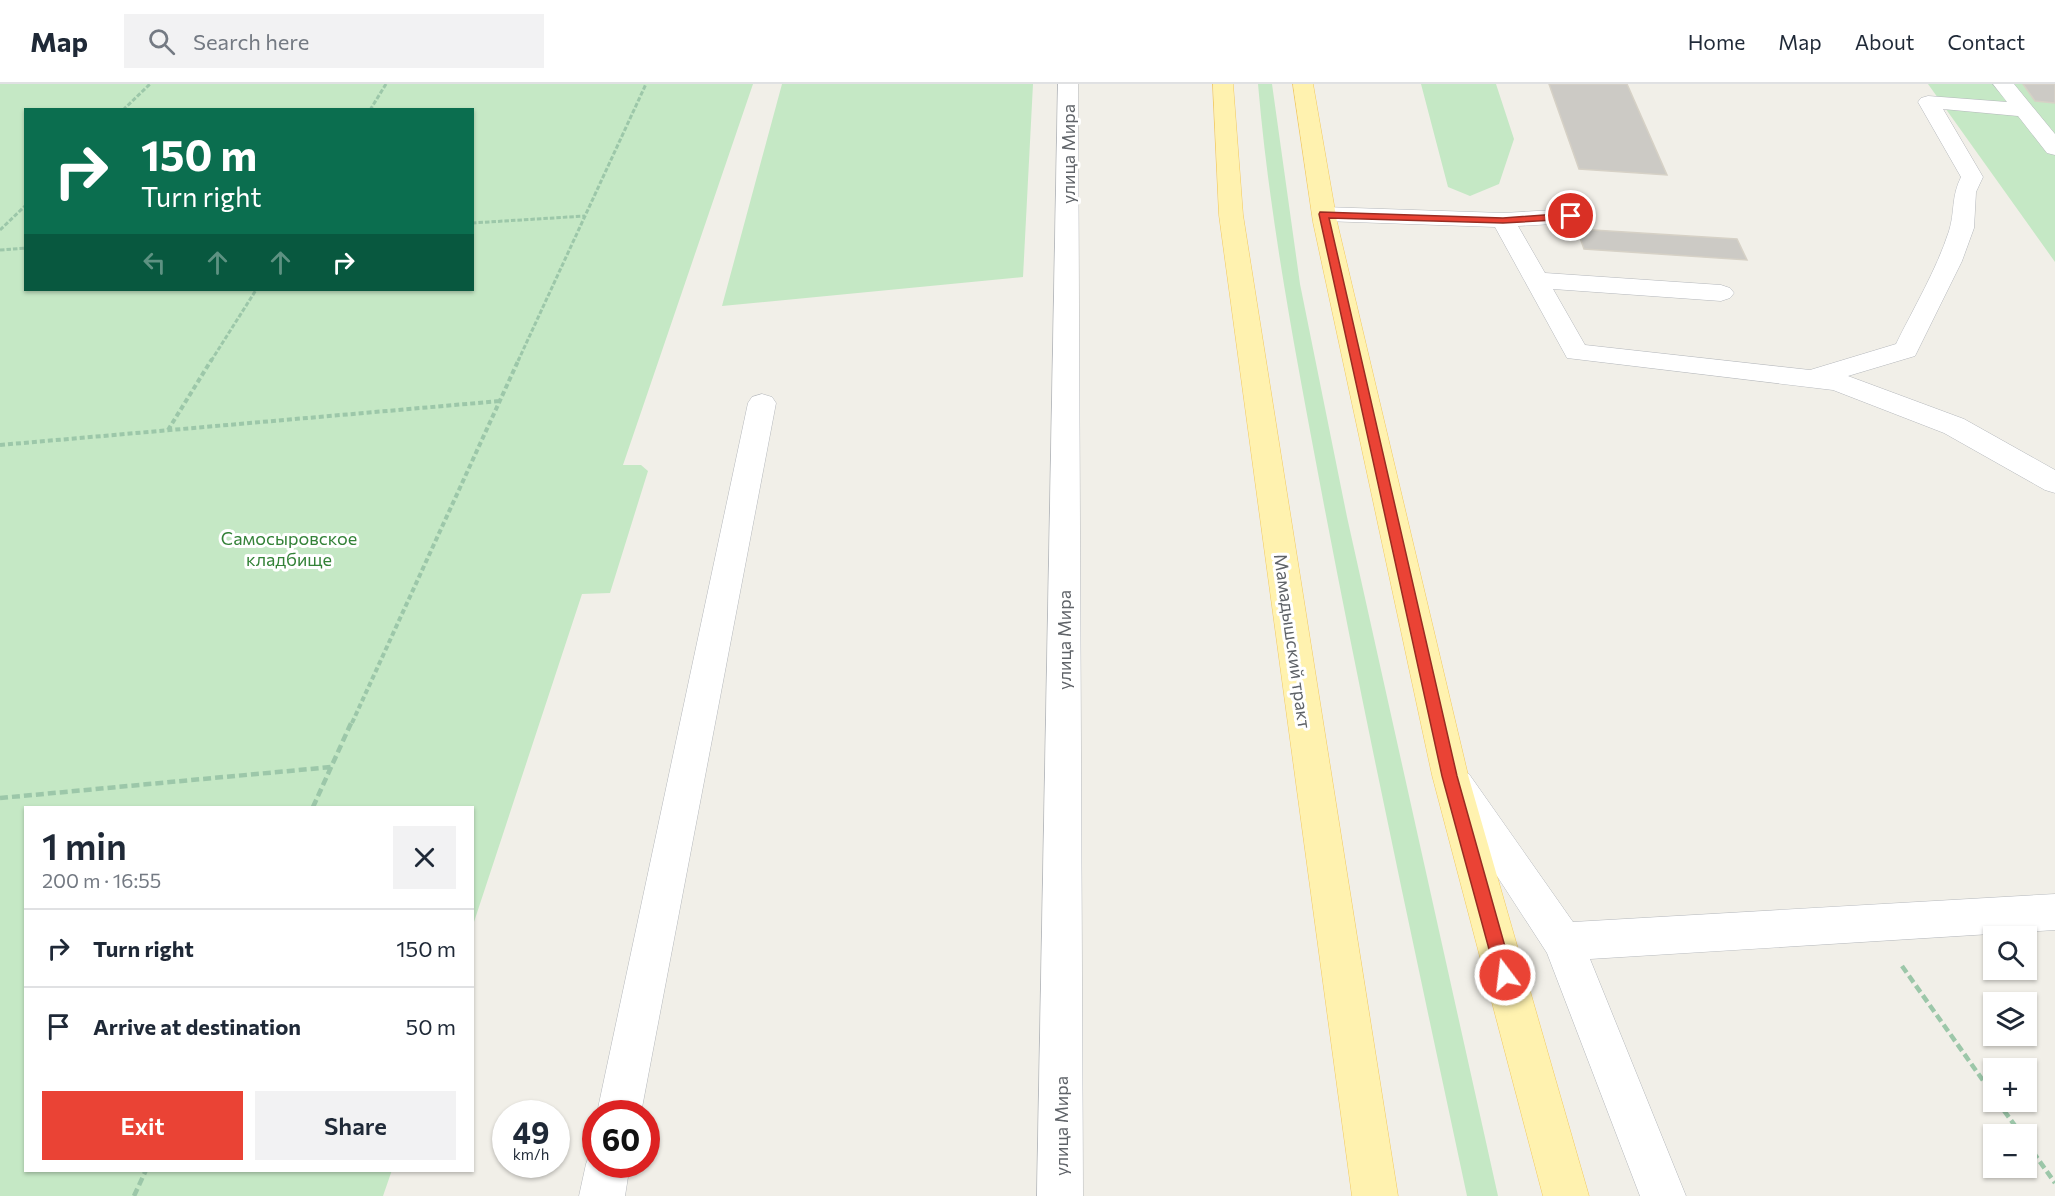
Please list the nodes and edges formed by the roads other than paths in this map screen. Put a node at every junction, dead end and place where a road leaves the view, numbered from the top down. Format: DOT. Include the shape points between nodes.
graph roads {
  1 [pos="1068,84"];
  2 [pos="1223,84"];
  3 [pos="1303,84"];
  4 [pos="2003,84"];
  5 [pos="2024,110"];
  6 [pos="2055,148"];
  7 [pos="1324,214"];
  8 [pos="1571,216"];
  9 [pos="1503,220"];
  10 [pos="1536,280"];
  11 [pos="1721,293"];
  12 [pos="1812,379"];
  13 [pos="762,403"];
  14 [pos="2055,483"];
  15 [pos="1450,776"];
  16 [pos="2055,912"];
  17 [pos="1563,942"];
  18 [pos="621,1100"];
  19 [pos="605,1178"];
  20 [pos="602,1196"];
  21 [pos="1060,1196"];
  22 [pos="1375,1196"];
  23 [pos="1566,1196"];
  24 [pos="1663,1196"];
  1 -- 21 [label="street, улица Мира"];
  2 -- 22 [label="main road, Мамадышский тракт" via="1231,214"];
  3 -- 7 [label="main road"];
  4 -- 5 [label="street"];
  5 -- 6 [label="street"];
  5 -- 12 [label="street" via="1928,102 1972,177 1965,192 1962,228 1950,261 1906,350"];
  7 -- 9 [label="street"];
  7 -- 15 [label="main road"];
  8 -- 9 [label="street"];
  9 -- 10 [label="street"];
  10 -- 11 [label="street"];
  10 -- 12 [label="street" via="1575,352"];
  12 -- 14 [label="street" via="1837,382 1954,426"];
  13 -- 18 [label="street"];
  15 -- 17 [label="street"];
  15 -- 23 [label="main road"];
  16 -- 17 [label="street"];
  17 -- 24 [label="street"];
  19 -- 20 [label="street"];
}
